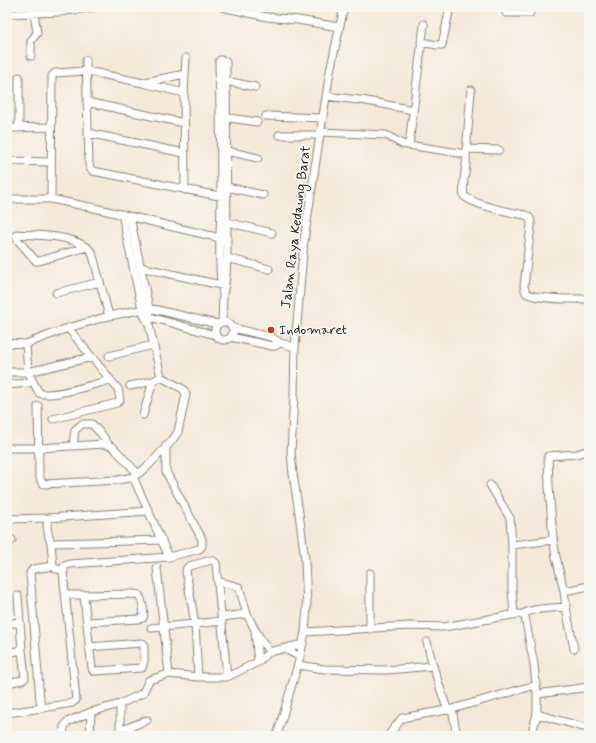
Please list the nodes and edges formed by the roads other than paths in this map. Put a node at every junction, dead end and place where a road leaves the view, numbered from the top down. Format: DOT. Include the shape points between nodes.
graph roads {
  1 [pos="95,7"];
  2 [pos="222,7"];
  3 [pos="344,7"];
  4 [pos="450,7"];
  5 [pos="506,7"];
  6 [pos="34,13"];
  7 [pos="530,13"];
  8 [pos="7,14"];
  9 [pos="424,24"];
  10 [pos="339,27"];
  11 [pos="421,42"];
  12 [pos="31,56"];
  13 [pos="186,58"];
  14 [pos="86,60"];
  15 [pos="87,71"];
  16 [pos="185,74"];
  17 [pos="19,77"];
  18 [pos="226,81"];
  19 [pos="143,83"];
  20 [pos="256,87"];
  21 [pos="471,90"];
  22 [pos="184,93"];
  23 [pos="326,96"];
  24 [pos="87,102"];
  25 [pos="413,110"];
  26 [pos="266,116"];
  27 [pos="223,117"];
  28 [pos="322,118"];
  29 [pos="257,122"];
  30 [pos="184,123"];
  31 [pos="52,127"];
  32 [pos="7,128"];
  33 [pos="19,128"];
  34 [pos="88,133"];
  35 [pos="320,134"];
  36 [pos="279,135"];
  37 [pos="409,145"];
  38 [pos="499,150"];
  39 [pos="227,151"];
  40 [pos="466,152"];
  41 [pos="184,153"];
  42 [pos="258,158"];
  43 [pos="7,161"];
  44 [pos="51,162"];
  45 [pos="227,187"];
  46 [pos="185,190"];
  47 [pos="262,195"];
  48 [pos="224,197"];
  49 [pos="7,199"];
  50 [pos="51,199"];
  51 [pos="122,214"];
  52 [pos="130,217"];
  53 [pos="227,222"];
  54 [pos="272,233"];
  55 [pos="223,239"];
  56 [pos="87,247"];
  57 [pos="227,258"];
  58 [pos="140,267"];
  59 [pos="269,269"];
  60 [pos="100,282"];
  61 [pos="223,285"];
  62 [pos="56,293"];
  63 [pos="589,299"];
  64 [pos="145,308"];
  65 [pos="163,311"];
  66 [pos="109,316"];
  67 [pos="148,320"];
  68 [pos="162,321"];
  69 [pos="220,323"];
  70 [pos="68,328"];
  71 [pos="233,328"];
  72 [pos="215,335"];
  73 [pos="231,337"];
  74 [pos="7,343"];
  75 [pos="26,344"];
  76 [pos="280,344"];
  77 [pos="153,345"];
  78 [pos="295,347"];
  79 [pos="108,356"];
  80 [pos="92,357"];
  81 [pos="7,372"];
  82 [pos="28,372"];
  83 [pos="161,377"];
  84 [pos="110,380"];
  85 [pos="153,381"];
  86 [pos="28,383"];
  87 [pos="7,385"];
  88 [pos="130,386"];
  89 [pos="38,406"];
  90 [pos="143,415"];
  91 [pos="53,419"];
  92 [pos="170,442"];
  93 [pos="108,444"];
  94 [pos="73,446"];
  95 [pos="7,448"];
  96 [pos="38,448"];
  97 [pos="589,450"];
  98 [pos="135,476"];
  99 [pos="490,485"];
  100 [pos="149,511"];
  101 [pos="48,518"];
  102 [pos="7,519"];
  103 [pos="162,540"];
  104 [pos="553,540"];
  105 [pos="51,543"];
  106 [pos="512,545"];
  107 [pos="169,557"];
  108 [pos="53,566"];
  109 [pos="157,568"];
  110 [pos="64,570"];
  111 [pos="370,573"];
  112 [pos="218,581"];
  113 [pos="589,586"];
  114 [pos="564,591"];
  115 [pos="66,595"];
  116 [pos="84,595"];
  117 [pos="18,596"];
  118 [pos="566,607"];
  119 [pos="247,614"];
  120 [pos="514,614"];
  121 [pos="522,615"];
  122 [pos="222,619"];
  123 [pos="20,622"];
  124 [pos="87,622"];
  125 [pos="7,623"];
  126 [pos="195,624"];
  127 [pos="164,627"];
  128 [pos="151,628"];
  129 [pos="370,629"];
  130 [pos="255,630"];
  131 [pos="306,632"];
  132 [pos="427,642"];
  133 [pos="303,644"];
  134 [pos="90,647"];
  135 [pos="285,649"];
  136 [pos="574,649"];
  137 [pos="22,650"];
  138 [pos="269,652"];
  139 [pos="7,653"];
  140 [pos="300,657"];
  141 [pos="258,662"];
  142 [pos="298,665"];
  143 [pos="433,666"];
  144 [pos="168,674"];
  145 [pos="228,676"];
  146 [pos="198,677"];
  147 [pos="7,683"];
  148 [pos="536,685"];
  149 [pos="589,687"];
  150 [pos="537,694"];
  151 [pos="120,704"];
  152 [pos="42,708"];
  153 [pos="450,709"];
  154 [pos="91,712"];
  155 [pos="7,713"];
  156 [pos="537,714"];
  157 [pos="147,720"];
  158 [pos="583,727"];
  159 [pos="120,734"];
  160 [pos="531,735"];
  161 [pos="64,736"];
  162 [pos="90,736"];
  163 [pos="277,736"];
  164 [pos="388,736"];
  165 [pos="457,736"];
  166 [pos="498,736"];
  1 -- 6 [label="street"];
  2 -- 10 [label="street" via="267,17"];
  3 -- 10 [label="street, Jalan Raya Kedaung Barat"];
  4 -- 11 [label="street" via="442,44 437,46"];
  5 -- 7 [label="street" via="506,13"];
  6 -- 8 [label="street"];
  6 -- 12 [label="street" via="37,33 31,41"];
  9 -- 11 [label="street"];
  10 -- 23 [label="street, Jalan Raya Kedaung Barat"];
  11 -- 25 [label="street"];
  13 -- 16 [label="street"];
  14 -- 15 [label="street"];
  15 -- 19 [label="street"];
  15 -- 24 [label="street"];
  15 -- 31 [label="street" via="53,74"];
  16 -- 19 [label="street"];
  16 -- 22 [label="street"];
  17 -- 33 [label="street"];
  18 -- 20 [label="street"];
  18 -- 27 [label="street"];
  18 -- 27 [label="street" via="226,61 220,60"];
  19 -- 22 [label="street"];
  21 -- 40 [label="street"];
  22 -- 30 [label="street"];
  23 -- 25 [label="street"];
  23 -- 28 [label="street, Jalan Raya Kedaung Barat"];
  24 -- 30 [label="street"];
  24 -- 34 [label="street"];
  25 -- 37 [label="street"];
  26 -- 28 [label="street"];
  27 -- 29 [label="street"];
  27 -- 39 [label="street"];
  27 -- 48 [label="street"];
  28 -- 35 [label="street, Jalan Raya Kedaung Barat"];
  30 -- 41 [label="street"];
  31 -- 33 [label="street"];
  31 -- 44 [label="street"];
  32 -- 33 [label="street"];
  34 -- 41 [label="street"];
  34 -- 46 [label="street" via="89,164 93,171"];
  35 -- 36 [label="street"];
  35 -- 37 [label="street" via="386,135"];
  35 -- 78 [label="street, Jalan Raya Kedaung Barat" via="304,241"];
  37 -- 40 [label="street"];
  38 -- 40 [label="street"];
  39 -- 42 [label="street"];
  39 -- 45 [label="street"];
  40 -- 63 [label="street" via="464,196 478,203 525,215 531,219 524,286 526,293 533,297"];
  41 -- 46 [label="street"];
  43 -- 44 [label="street"];
  44 -- 50 [label="street"];
  45 -- 47 [label="street"];
  45 -- 48 [label="street"];
  46 -- 48 [label="street"];
  48 -- 53 [label="street"];
  48 -- 55 [label="street"];
  49 -- 50 [label="street"];
  50 -- 51 [label="street"];
  51 -- 52 [label="street"];
  51 -- 64 [label="street"];
  52 -- 55 [label="street"];
  52 -- 58 [label="street"];
  53 -- 54 [label="street"];
  53 -- 55 [label="street"];
  55 -- 57 [label="street"];
  55 -- 61 [label="street"];
  56 -- 56 [label="street" via="36,262 16,236 17,234 62,238"];
  56 -- 60 [label="street" via="92,252"];
  57 -- 59 [label="street"];
  57 -- 61 [label="street"];
  58 -- 61 [label="street"];
  58 -- 64 [label="street"];
  60 -- 62 [label="street"];
  60 -- 66 [label="street"];
  61 -- 69 [label="street"];
  64 -- 65 [label="street"];
  64 -- 66 [label="street"];
  64 -- 67 [label="street"];
  65 -- 68 [label="street"];
  65 -- 69 [label="street"];
  66 -- 70 [label="street"];
  67 -- 68 [label="street"];
  67 -- 77 [label="street"];
  68 -- 72 [label="street"];
  69 -- 71 [label="street" via="228,323"];
  69 -- 72 [label="street" via="215,327"];
  70 -- 75 [label="street"];
  70 -- 80 [label="street"];
  71 -- 73 [label="street"];
  71 -- 76 [label="street" via="271,337"];
  72 -- 73 [label="street" via="222,341"];
  73 -- 76 [label="street" via="272,346"];
  74 -- 75 [label="street"];
  75 -- 82 [label="street"];
  76 -- 78 [label="street"];
  77 -- 79 [label="street"];
  77 -- 83 [label="street"];
  78 -- 131 [label="street, Jalan Raya Kedaung Barat" via="291,452 304,560"];
  80 -- 82 [label="street"];
  80 -- 84 [label="street"];
  81 -- 82 [label="street"];
  82 -- 84 [label="street" via="39,393 43,394 55,394"];
  83 -- 85 [label="street"];
  83 -- 92 [label="street" via="183,389 186,394 178,432"];
  84 -- 91 [label="street" via="120,396 117,403"];
  85 -- 88 [label="street"];
  85 -- 90 [label="street"];
  86 -- 87 [label="street"];
  89 -- 96 [label="street"];
  92 -- 98 [label="street"];
  92 -- 107 [label="street" via="166,472 202,539 202,546"];
  93 -- 94 [label="street"];
  93 -- 94 [label="street" via="92,424 82,424 75,430"];
  93 -- 98 [label="street"];
  94 -- 96 [label="street"];
  95 -- 96 [label="street"];
  96 -- 98 [label="street" via="40,480 44,484 118,480"];
  97 -- 104 [label="street" via="577,454 548,456"];
  98 -- 100 [label="street"];
  99 -- 106 [label="street" via="510,518"];
  100 -- 101 [label="street"];
  100 -- 103 [label="street"];
  101 -- 102 [label="street"];
  101 -- 105 [label="street"];
  103 -- 105 [label="street"];
  103 -- 107 [label="street"];
  104 -- 106 [label="street"];
  104 -- 114 [label="street"];
  105 -- 108 [label="street"];
  106 -- 120 [label="street"];
  107 -- 110 [label="street" via="70,564 64,566"];
  108 -- 110 [label="street"];
  108 -- 152 [label="street" via="33,569 30,573"];
  109 -- 127 [label="street"];
  110 -- 115 [label="street"];
  111 -- 129 [label="street"];
  112 -- 119 [label="street" via="239,587"];
  112 -- 122 [label="street"];
  112 -- 126 [label="street" via="216,563 212,560 187,568"];
  113 -- 114 [label="street"];
  114 -- 118 [label="street"];
  115 -- 116 [label="street"];
  115 -- 152 [label="street" via="76,700 72,703"];
  116 -- 124 [label="street"];
  116 -- 124 [label="street" via="139,595 144,614 139,619"];
  117 -- 123 [label="street"];
  118 -- 121 [label="street" via="530,610"];
  118 -- 136 [label="street"];
  119 -- 122 [label="street"];
  119 -- 130 [label="street"];
  120 -- 121 [label="street"];
  120 -- 129 [label="street" via="444,627"];
  121 -- 148 [label="street" via="525,617"];
  122 -- 126 [label="street"];
  122 -- 145 [label="street"];
  123 -- 125 [label="street"];
  123 -- 137 [label="street"];
  124 -- 134 [label="street"];
  126 -- 127 [label="street"];
  126 -- 146 [label="street"];
  127 -- 128 [label="street"];
  127 -- 144 [label="street"];
  129 -- 131 [label="street"];
  130 -- 138 [label="street"];
  130 -- 141 [label="street"];
  131 -- 133 [label="street, Jalan Raya Kedaung Barat"];
  132 -- 143 [label="street"];
  133 -- 135 [label="street"];
  133 -- 140 [label="street, Jalan Raya Kedaung Barat"];
  134 -- 134 [label="street" via="93,671 142,668 142,643"];
  135 -- 138 [label="street"];
  135 -- 140 [label="street"];
  137 -- 139 [label="street"];
  137 -- 147 [label="street" via="25,678"];
  138 -- 141 [label="street"];
  140 -- 142 [label="street, Jalan Raya Kedaung Barat"];
  141 -- 145 [label="street"];
  142 -- 143 [label="street" via="324,669 379,670"];
  142 -- 163 [label="street, Jalan Raya Kedaung Barat"];
  143 -- 153 [label="street"];
  144 -- 146 [label="street"];
  144 -- 151 [label="street" via="149,680 143,693"];
  145 -- 146 [label="street"];
  148 -- 150 [label="street"];
  148 -- 153 [label="street"];
  149 -- 150 [label="street"];
  150 -- 156 [label="street"];
  151 -- 154 [label="street"];
  151 -- 159 [label="street"];
  152 -- 155 [label="street"];
  153 -- 164 [label="street" via="402,718"];
  153 -- 165 [label="street"];
  154 -- 161 [label="street" via="67,722"];
  154 -- 162 [label="street"];
  156 -- 158 [label="street"];
  156 -- 160 [label="street"];
  157 -- 159 [label="street"];
  160 -- 166 [label="street"];
}
